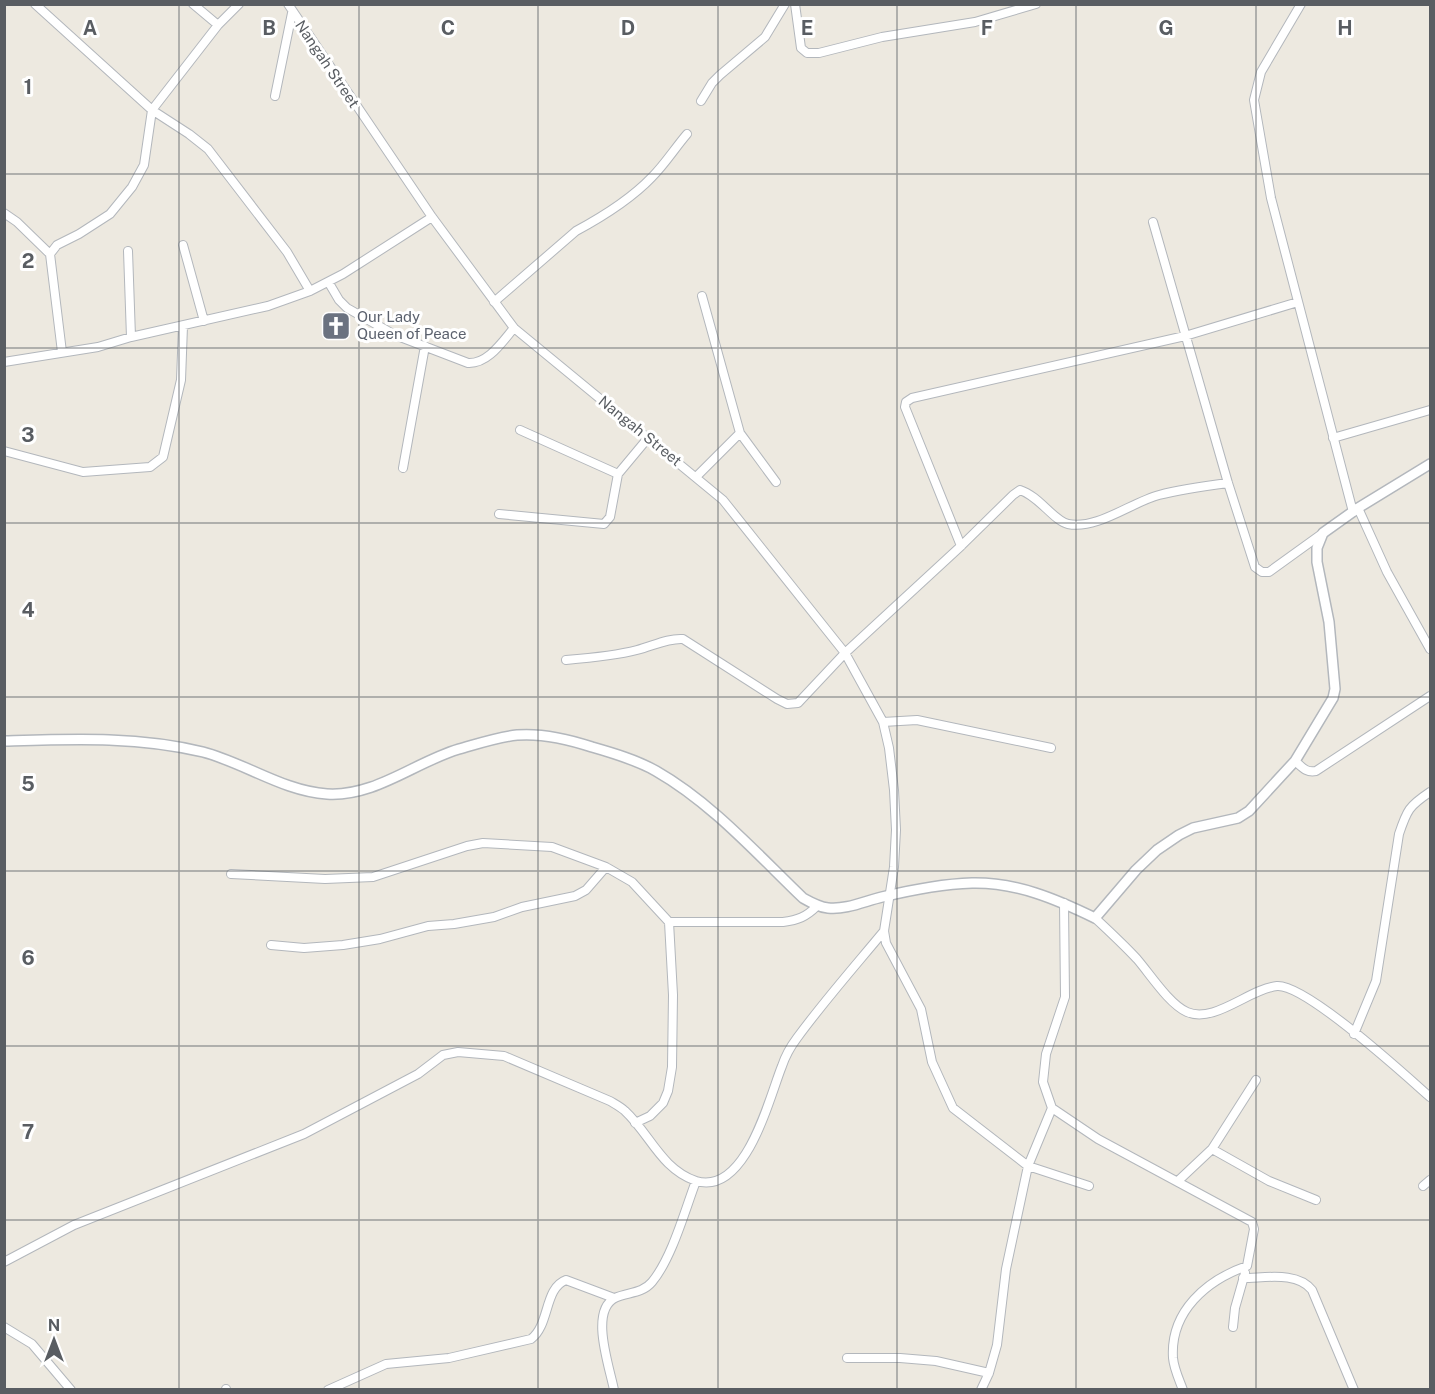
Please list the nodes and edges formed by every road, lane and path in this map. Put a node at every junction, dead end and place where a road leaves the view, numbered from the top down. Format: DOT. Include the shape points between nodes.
graph roads {
  1 [pos="35,4"];
  2 [pos="193,4"];
  3 [pos="239,4"];
  4 [pos="288,4"];
  5 [pos="785,4"];
  6 [pos="795,4"];
  7 [pos="1036,4"];
  8 [pos="1301,4"];
  9 [pos="292,13"];
  10 [pos="218,25"];
  11 [pos="275,96"];
  12 [pos="701,101"];
  13 [pos="152,110"];
  14 [pos="687,134"];
  15 [pos="4,213"];
  16 [pos="432,217"];
  17 [pos="1153,222"];
  18 [pos="183,245"];
  19 [pos="128,251"];
  20 [pos="50,254"];
  21 [pos="328,283"];
  22 [pos="310,291"];
  23 [pos="702,296"];
  24 [pos="494,302"];
  25 [pos="1298,302"];
  26 [pos="204,321"];
  27 [pos="183,326"];
  28 [pos="514,328"];
  29 [pos="1185,336"];
  30 [pos="131,337"];
  31 [pos="425,346"];
  32 [pos="62,352"];
  33 [pos="4,362"];
  34 [pos="1431,410"];
  35 [pos="520,430"];
  36 [pos="740,434"];
  37 [pos="648,438"];
  38 [pos="1333,438"];
  39 [pos="4,451"];
  40 [pos="1431,464"];
  41 [pos="403,468"];
  42 [pos="618,474"];
  43 [pos="696,477"];
  44 [pos="776,482"];
  45 [pos="1228,483"];
  46 [pos="1355,510"];
  47 [pos="499,514"];
  48 [pos="1323,533"];
  49 [pos="961,546"];
  50 [pos="1431,649"];
  51 [pos="845,653"];
  52 [pos="566,660"];
  53 [pos="1431,696"];
  54 [pos="883,722"];
  55 [pos="4,741"];
  56 [pos="1051,748"];
  57 [pos="1295,761"];
  58 [pos="1431,792"];
  59 [pos="606,867"];
  60 [pos="231,874"];
  61 [pos="888,896"];
  62 [pos="1064,903"];
  63 [pos="817,906"];
  64 [pos="1095,918"];
  65 [pos="669,922"];
  66 [pos="884,931"];
  67 [pos="271,945"];
  68 [pos="1354,1034"];
  69 [pos="1256,1080"];
  70 [pos="1431,1097"];
  71 [pos="1052,1108"];
  72 [pos="635,1123"];
  73 [pos="1212,1149"];
  74 [pos="1028,1166"];
  75 [pos="696,1180"];
  76 [pos="1178,1180"];
  77 [pos="1431,1180"];
  78 [pos="1089,1186"];
  79 [pos="1423,1186"];
  80 [pos="1317,1200"];
  81 [pos="4,1262"];
  82 [pos="1247,1266"];
  83 [pos="1243,1278"];
  84 [pos="614,1298"];
  85 [pos="4,1327"];
  86 [pos="1233,1327"];
  87 [pos="847,1358"];
  88 [pos="989,1373"];
  89 [pos="71,1389"];
  90 [pos="328,1389"];
  91 [pos="614,1389"];
  92 [pos="984,1389"];
  93 [pos="1183,1389"];
  94 [pos="1354,1389"];
  1 -- 13 [label="street"];
  2 -- 10 [label="street"];
  3 -- 10 [label="street"];
  4 -- 9 [label="street, Nangah Street"];
  5 -- 12 [label="street" via="765,37 712,83"];
  6 -- 7 [label="street" via="801,48 807,53 819,53 882,37 1004,16"];
  8 -- 25 [label="street" via="1261,72 1254,100 1271,198"];
  9 -- 11 [label="street"];
  9 -- 16 [label="street, Nangah Street"];
  10 -- 13 [label="street"];
  13 -- 20 [label="street" via="144,165 132,187 110,214 57,245"];
  13 -- 22 [label="street" via="208,149 287,252"];
  14 -- 24 [label="street" via="646,182 590,225 576,231"];
  15 -- 20 [label="street"];
  16 -- 21 [label="street"];
  16 -- 24 [label="street, Nangah Street"];
  17 -- 29 [label="street"];
  18 -- 26 [label="street"];
  19 -- 30 [label="street"];
  20 -- 32 [label="street"];
  21 -- 22 [label="street"];
  21 -- 31 [label="street" via="347,308 395,335"];
  22 -- 26 [label="street"];
  23 -- 36 [label="street"];
  24 -- 28 [label="street, Nangah Street"];
  25 -- 29 [label="street"];
  25 -- 38 [label="street"];
  26 -- 27 [label="street"];
  27 -- 30 [label="street"];
  27 -- 39 [label="street" via="181,380 163,458 158,463 150,467 83,472"];
  28 -- 31 [label="street" via="478,363 468,363"];
  28 -- 37 [label="street, Nangah Street"];
  29 -- 45 [label="street"];
  29 -- 49 [label="street" via="906,402"];
  30 -- 32 [label="street"];
  31 -- 41 [label="street"];
  32 -- 33 [label="street"];
  34 -- 38 [label="street"];
  35 -- 42 [label="street"];
  36 -- 43 [label="street"];
  36 -- 44 [label="street"];
  37 -- 42 [label="street"];
  37 -- 43 [label="street, Nangah Street"];
  38 -- 46 [label="street"];
  40 -- 46 [label="street"];
  42 -- 47 [label="street" via="610,517 604,524"];
  43 -- 51 [label="street, Nangah Street" via="731,509"];
  45 -- 48 [label="street" via="1255,567 1262,572 1269,572"];
  45 -- 49 [label="street" via="1158,495 1079,525 1066,524 1030,493 1020,490"];
  46 -- 48 [label="street"];
  46 -- 50 [label="street"];
  48 -- 57 [label="street" via="1317,562 1329,622 1335,689"];
  49 -- 51 [label="street"];
  51 -- 52 [label="street" via="798,703 787,704 683,639 608,656"];
  51 -- 54 [label="street, Nangah Street"];
  53 -- 57 [label="street" via="1316,771 1305,770"];
  54 -- 56 [label="street" via="917,720"];
  54 -- 61 [label="street, Nangah Street" via="896,830"];
  55 -- 63 [label="street" via="68,739 178,746 231,761 306,791 328,794 369,788 431,759 515,735 573,741 654,770 686,790 803,898"];
  57 -- 64 [label="street" via="1249,812 1193,828 1157,850"];
  58 -- 68 [label="street" via="1414,803 1406,815 1378,974"];
  59 -- 60 [label="street" via="552,847 483,843 373,877 325,879"];
  59 -- 65 [label="street" via="632,882"];
  59 -- 67 [label="street" via="586,890 575,896 494,917 428,926 343,945"];
  61 -- 62 [label="street" via="974,883 1030,891"];
  61 -- 63 [label="street" via="845,907"];
  61 -- 66 [label="street, Nangah Street"];
  62 -- 64 [label="street"];
  62 -- 71 [label="street" via="1065,997 1046,1054 1043,1082"];
  63 -- 65 [label="street" via="798,920 783,922"];
  64 -- 68 [label="street" via="1187,1012 1213,1013 1263,989 1279,986 1316,1003"];
  65 -- 72 [label="street" via="673,995 668,1091 650,1116"];
  66 -- 74 [label="street" via="886,943 921,1009 932,1062 953,1108"];
  66 -- 75 [label="street" via="796,1039 782,1063 758,1132 746,1154 725,1177 708,1182"];
  68 -- 70 [label="street"];
  69 -- 73 [label="street"];
  71 -- 74 [label="street"];
  71 -- 76 [label="street" via="1098,1139"];
  72 -- 75 [label="street" via="669,1166"];
  72 -- 81 [label="street" via="625,1110 610,1101 504,1056 450,1053 304,1134 74,1225"];
  73 -- 76 [label="street"];
  73 -- 80 [label="street" via="1269,1181"];
  74 -- 78 [label="street"];
  74 -- 88 [label="street"];
  75 -- 84 [label="street" via="673,1244 651,1283 639,1292"];
  76 -- 82 [label="street" via="1252,1222"];
  77 -- 79 [label="street"];
  82 -- 83 [label="street"];
  82 -- 93 [label="street" via="1218,1278 1186,1307 1174,1336 1173,1359"];
  83 -- 86 [label="street"];
  83 -- 94 [label="street" via="1295,1278 1306,1283"];
  84 -- 90 [label="street" via="566,1280 554,1290 542,1326 531,1339 449,1358 386,1364"];
  84 -- 91 [label="street" via="605,1308 602,1331"];
  85 -- 89 [label="street" via="32,1344"];
  87 -- 88 [label="street" via="936,1361"];
  88 -- 92 [label="street"];
}
